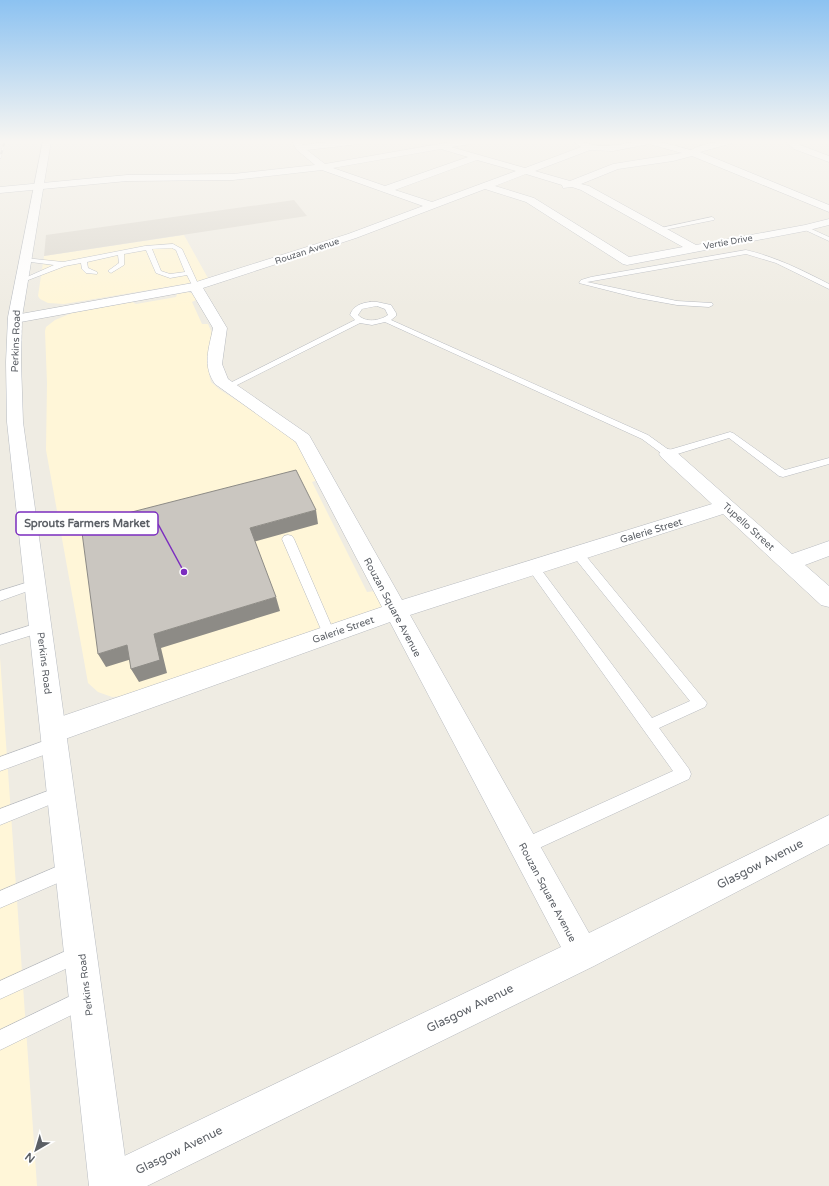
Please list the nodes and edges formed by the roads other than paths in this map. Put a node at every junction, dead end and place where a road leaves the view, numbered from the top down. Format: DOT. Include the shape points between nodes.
graph roads {
  1 [pos="38,196"];
  2 [pos="404,196"];
  3 [pos="458,196"];
  4 [pos="518,196"];
  5 [pos="539,196"];
  6 [pos="600,196"];
  7 [pos="800,196"];
  8 [pos="530,200"];
  9 [pos="433,206"];
  10 [pos="829,208"];
  11 [pos="712,219"];
  12 [pos="829,222"];
  13 [pos="805,228"];
  14 [pos="659,229"];
  15 [pos="829,239"];
  16 [pos="693,248"];
  17 [pos="149,249"];
  18 [pos="121,253"];
  19 [pos="25,260"];
  20 [pos="84,261"];
  21 [pos="64,264"];
  22 [pos="111,270"];
  23 [pos="95,273"];
  24 [pos="192,280"];
  25 [pos="21,281"];
  26 [pos="829,287"];
  27 [pos="709,305"];
  28 [pos="15,319"];
  29 [pos="360,320"];
  30 [pos="386,320"];
  31 [pos="0,321"];
  32 [pos="228,386"];
  33 [pos="668,454"];
  34 [pos="829,461"];
  35 [pos="727,506"];
  36 [pos="288,539"];
  37 [pos="829,548"];
  38 [pos="577,553"];
  39 [pos="790,563"];
  40 [pos="533,567"];
  41 [pos="35,584"];
  42 [pos="0,596"];
  43 [pos="829,599"];
  44 [pos="395,611"];
  45 [pos="41,627"];
  46 [pos="329,634"];
  47 [pos="0,640"];
  48 [pos="649,726"];
  49 [pos="54,737"];
  50 [pos="0,764"];
  51 [pos="61,793"];
  52 [pos="0,817"];
  53 [pos="829,828"];
  54 [pos="524,847"];
  55 [pos="71,868"];
  56 [pos="0,900"];
  57 [pos="81,953"];
  58 [pos="582,954"];
  59 [pos="0,990"];
  60 [pos="86,997"];
  61 [pos="0,1040"];
  62 [pos="108,1185"];
  1 -- 19 [label="street, Perkins Road"];
  2 -- 9 [label="street"];
  3 -- 9 [label="street, Rouzan Avenue"];
  4 -- 8 [label="street"];
  5 -- 8 [label="street"];
  6 -- 14 [label="street"];
  7 -- 10 [label="street"];
  8 -- 16 [label="street, Vertie Drive" via="627,261"];
  9 -- 24 [label="street, Rouzan Avenue" via="352,236"];
  11 -- 14 [label="lane"];
  12 -- 13 [label="street, Vertie Drive"];
  13 -- 15 [label="lane"];
  13 -- 16 [label="street, Vertie Drive"];
  14 -- 16 [label="street"];
  17 -- 18 [label="lane"];
  17 -- 24 [label="lane" via="158,272"];
  17 -- 24 [label="lane" via="177,247"];
  18 -- 20 [label="lane"];
  18 -- 22 [label="lane" via="122,264"];
  19 -- 21 [label="lane"];
  19 -- 25 [label="street, Perkins Road"];
  20 -- 21 [label="lane"];
  20 -- 23 [label="lane" via="88,272"];
  21 -- 25 [label="lane"];
  24 -- 28 [label="street, Rouzan Avenue"];
  24 -- 32 [label="street, Rouzan Square Avenue" via="220,328 214,364 221,381"];
  25 -- 28 [label="street, Perkins Road"];
  26 -- 27 [label="lane" via="781,263 746,252 582,281 638,296"];
  28 -- 31 [label="street, Rouzan Avenue"];
  28 -- 41 [label="street, Perkins Road" via="15,422"];
  29 -- 30 [label="lane"];
  29 -- 30 [label="lane" via="354,312 371,304 383,305 391,310 392,316"];
  29 -- 32 [label="lane"];
  30 -- 33 [label="lane" via="645,437"];
  32 -- 44 [label="street, Rouzan Square Avenue" via="302,439"];
  33 -- 34 [label="lane" via="730,435 783,474"];
  33 -- 35 [label="street, Tupello Street"];
  35 -- 38 [label="street, Galerie Street"];
  35 -- 39 [label="street, Tupello Street"];
  36 -- 46 [label="lane"];
  37 -- 39 [label="street"];
  38 -- 40 [label="street, Galerie Street"];
  38 -- 48 [label="lane" via="700,703"];
  39 -- 43 [label="street, Tupello Street"];
  40 -- 44 [label="street, Galerie Street"];
  40 -- 48 [label="lane"];
  41 -- 42 [label="lane"];
  41 -- 45 [label="street, Perkins Road"];
  44 -- 46 [label="street, Galerie Street"];
  44 -- 54 [label="street, Rouzan Square Avenue"];
  45 -- 47 [label="lane"];
  45 -- 49 [label="street, Perkins Road"];
  46 -- 49 [label="street, Galerie Street"];
  48 -- 54 [label="lane" via="684,774"];
  49 -- 50 [label="lane"];
  49 -- 51 [label="street, Perkins Road"];
  51 -- 52 [label="lane"];
  51 -- 55 [label="street, Perkins Road"];
  53 -- 58 [label="street, Glasgow Avenue"];
  54 -- 58 [label="street, Rouzan Square Avenue"];
  55 -- 56 [label="lane"];
  55 -- 57 [label="street, Perkins Road"];
  57 -- 59 [label="lane"];
  57 -- 60 [label="street, Perkins Road"];
  58 -- 62 [label="street, Glasgow Avenue"];
  60 -- 61 [label="lane"];
  60 -- 62 [label="street, Perkins Road"];
}
